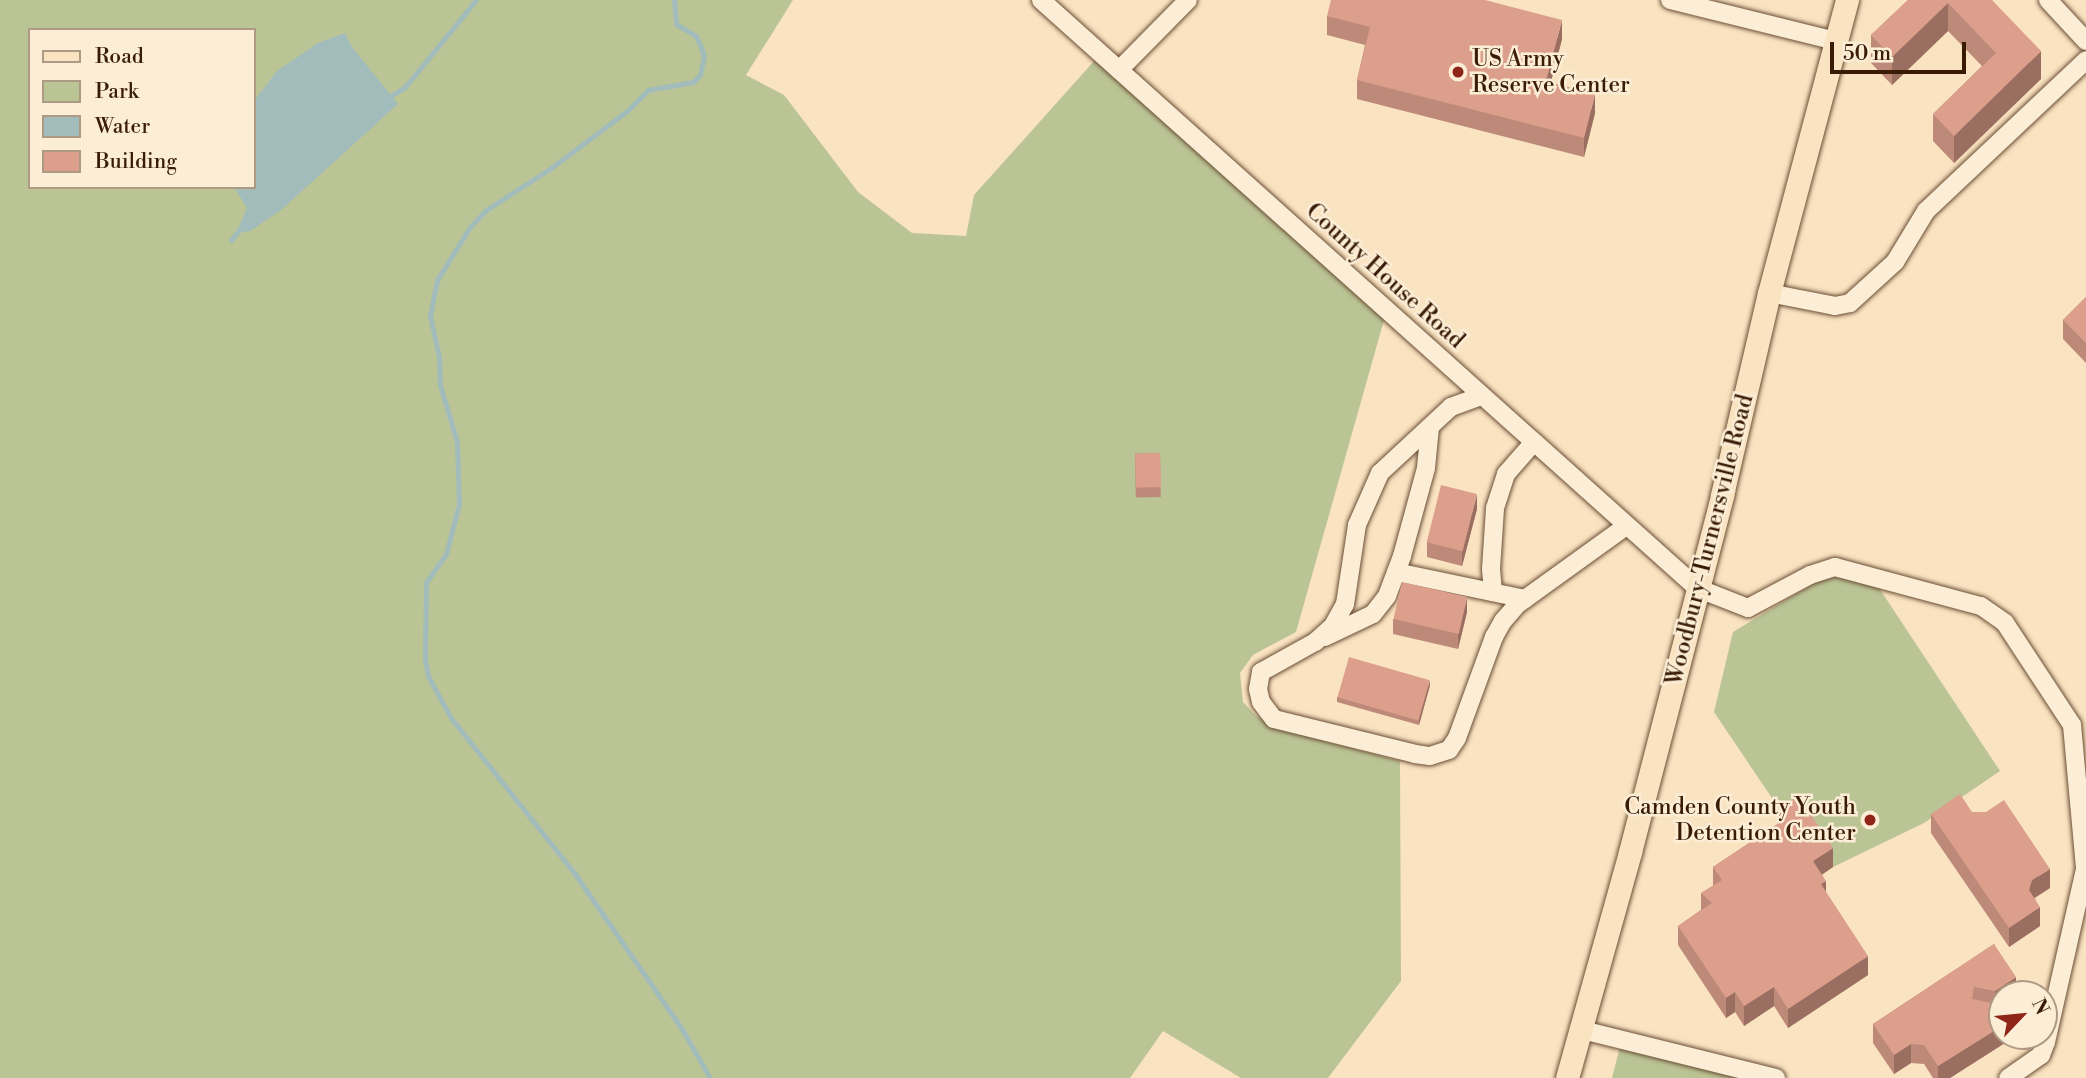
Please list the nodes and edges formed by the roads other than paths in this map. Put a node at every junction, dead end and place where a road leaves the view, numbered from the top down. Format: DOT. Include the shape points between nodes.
graph roads {
  1 [pos="1041,0"];
  2 [pos="1670,0"];
  3 [pos="1847,0"];
  4 [pos="2051,1"];
  5 [pos="1179,3"];
  6 [pos="1836,41"];
  7 [pos="2086,41"];
  8 [pos="2086,60"];
  9 [pos="1119,70"];
  10 [pos="1769,293"];
  11 [pos="1481,396"];
  12 [pos="1430,427"];
  13 [pos="1533,443"];
  14 [pos="1626,526"];
  15 [pos="1396,572"];
  16 [pos="1697,588"];
  17 [pos="1493,592"];
  18 [pos="1525,599"];
  19 [pos="1312,643"];
  20 [pos="1582,1030"];
  21 [pos="1567,1078"];
  22 [pos="1776,1078"];
  23 [pos="2008,1078"];
  1 -- 9 [label="street, County House Road"];
  2 -- 6 [label="street"];
  3 -- 6 [label="main road, Woodbury-Turnersville Road"];
  4 -- 7 [label="street"];
  5 -- 9 [label="street"];
  6 -- 10 [label="main road, Woodbury-Turnersville Road"];
  8 -- 10 [label="street" via="1926,211 1895,262 1850,303 1835,306"];
  9 -- 11 [label="street, County House Road"];
  10 -- 16 [label="main road, Woodbury-Turnersville Road"];
  11 -- 12 [label="street" via="1451,407"];
  11 -- 13 [label="street, County House Road"];
  12 -- 15 [label="street" via="1426,468"];
  12 -- 19 [label="street" via="1380,473 1357,525 1345,604 1333,626"];
  13 -- 14 [label="street, County House Road"];
  13 -- 17 [label="street" via="1506,474 1495,508"];
  14 -- 16 [label="street, County House Road"];
  14 -- 18 [label="street"];
  15 -- 17 [label="street"];
  15 -- 19 [label="street" via="1387,596 1373,614"];
  16 -- 20 [label="main road, Woodbury-Turnersville Road"];
  16 -- 23 [label="street, County House Road" via="1748,608 1810,575 1835,568 1981,606 2005,623 2068,716 2085,869 2046,1042 2041,1055"];
  17 -- 18 [label="street"];
  18 -- 19 [label="street" via="1494,637 1457,738 1440,754 1415,754 1274,719 1261,702 1261,672"];
  20 -- 21 [label="main road, Woodbury-Turnersville Road"];
  20 -- 22 [label="street"];
}
